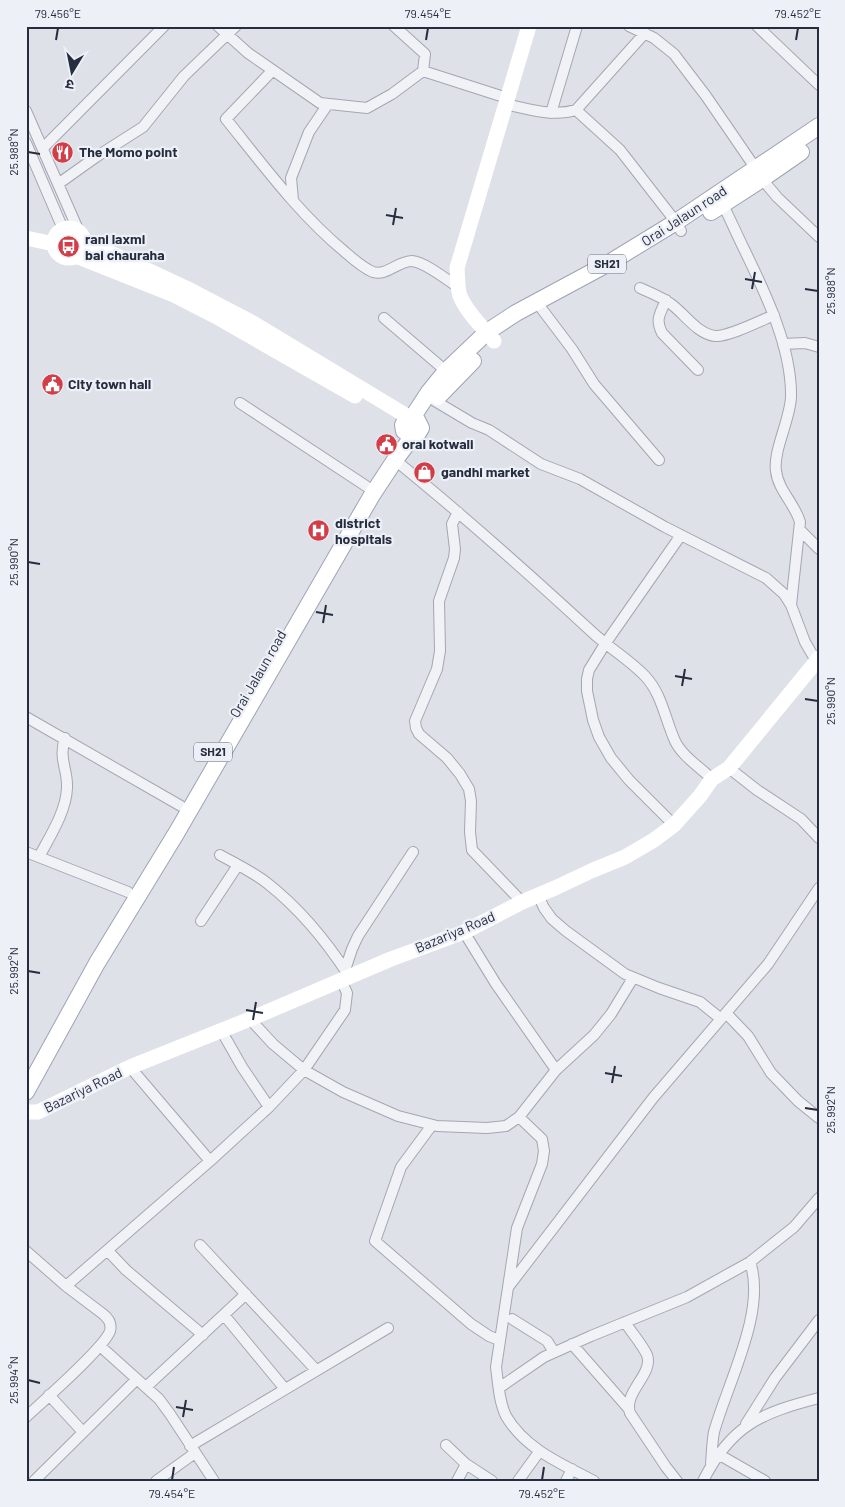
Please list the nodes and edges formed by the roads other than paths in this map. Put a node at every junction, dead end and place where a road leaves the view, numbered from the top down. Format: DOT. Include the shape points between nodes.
graph roads {
  1 [pos="164,26"];
  2 [pos="218,26"];
  3 [pos="236,26"];
  4 [pos="394,26"];
  5 [pos="529,26"];
  6 [pos="577,26"];
  7 [pos="629,26"];
  8 [pos="757,26"];
  9 [pos="645,33"];
  10 [pos="227,35"];
  11 [pos="272,71"];
  12 [pos="423,71"];
  13 [pos="819,85"];
  14 [pos="506,101"];
  15 [pos="328,104"];
  16 [pos="576,110"];
  17 [pos="26,111"];
  18 [pos="551,113"];
  19 [pos="819,126"];
  20 [pos="819,139"];
  21 [pos="26,143"];
  22 [pos="43,148"];
  23 [pos="759,174"];
  24 [pos="58,184"];
  25 [pos="720,200"];
  26 [pos="293,201"];
  27 [pos="679,227"];
  28 [pos="63,229"];
  29 [pos="82,237"];
  30 [pos="819,237"];
  31 [pos="26,238"];
  32 [pos="54,244"];
  33 [pos="76,256"];
  34 [pos="612,266"];
  35 [pos="458,287"];
  36 [pos="640,288"];
  37 [pos="666,300"];
  38 [pos="541,308"];
  39 [pos="774,316"];
  40 [pos="384,318"];
  41 [pos="491,336"];
  42 [pos="783,344"];
  43 [pos="819,347"];
  44 [pos="446,370"];
  45 [pos="698,370"];
  46 [pos="435,400"];
  47 [pos="240,403"];
  48 [pos="410,425"];
  49 [pos="395,460"];
  50 [pos="659,460"];
  51 [pos="366,486"];
  52 [pos="458,512"];
  53 [pos="800,530"];
  54 [pos="681,535"];
  55 [pos="819,549"];
  56 [pos="791,605"];
  57 [pos="605,644"];
  58 [pos="818,660"];
  59 [pos="26,717"];
  60 [pos="65,738"];
  61 [pos="729,768"];
  62 [pos="712,779"];
  63 [pos="181,806"];
  64 [pos="674,825"];
  65 [pos="819,838"];
  66 [pos="26,852"];
  67 [pos="412,852"];
  68 [pos="220,855"];
  69 [pos="40,857"];
  70 [pos="238,865"];
  71 [pos="819,888"];
  72 [pos="128,892"];
  73 [pos="538,895"];
  74 [pos="522,902"];
  75 [pos="201,921"];
  76 [pos="464,932"];
  77 [pos="345,975"];
  78 [pos="633,978"];
  79 [pos="724,1016"];
  80 [pos="250,1018"];
  81 [pos="221,1030"];
  82 [pos="130,1067"];
  83 [pos="304,1070"];
  84 [pos="556,1070"];
  85 [pos="26,1075"];
  86 [pos="26,1092"];
  87 [pos="269,1107"];
  88 [pos="26,1112"];
  89 [pos="519,1117"];
  90 [pos="819,1118"];
  91 [pos="432,1125"];
  92 [pos="210,1161"];
  93 [pos="819,1198"];
  94 [pos="200,1245"];
  95 [pos="26,1250"];
  96 [pos="108,1251"];
  97 [pos="750,1262"];
  98 [pos="66,1286"];
  99 [pos="509,1286"];
  100 [pos="246,1294"];
  101 [pos="224,1315"];
  102 [pos="512,1319"];
  103 [pos="819,1320"];
  104 [pos="624,1322"];
  105 [pos="388,1328"];
  106 [pos="203,1335"];
  107 [pos="499,1340"];
  108 [pos="572,1344"];
  109 [pos="100,1346"];
  110 [pos="554,1352"];
  111 [pos="316,1370"];
  112 [pos="138,1379"];
  113 [pos="146,1388"];
  114 [pos="498,1388"];
  115 [pos="285,1389"];
  116 [pos="49,1395"];
  117 [pos="819,1398"];
  118 [pos="628,1408"];
  119 [pos="26,1417"];
  120 [pos="746,1426"];
  121 [pos="83,1432"];
  122 [pos="446,1445"];
  123 [pos="192,1449"];
  124 [pos="539,1452"];
  125 [pos="718,1454"];
  126 [pos="712,1463"];
  127 [pos="466,1464"];
  128 [pos="572,1469"];
  129 [pos="36,1480"];
  130 [pos="156,1481"];
  131 [pos="214,1481"];
  132 [pos="457,1481"];
  133 [pos="492,1481"];
  134 [pos="518,1481"];
  135 [pos="566,1481"];
  136 [pos="594,1481"];
  137 [pos="678,1481"];
  138 [pos="702,1481"];
  139 [pos="765,1481"];
  1 -- 22 [label="street"];
  2 -- 10 [label="street"];
  3 -- 10 [label="street"];
  4 -- 12 [label="street" via="425,54"];
  5 -- 14 [label="street"];
  6 -- 18 [label="street"];
  7 -- 9 [label="street"];
  8 -- 13 [label="street"];
  9 -- 16 [label="street"];
  9 -- 23 [label="street" via="674,54"];
  10 -- 11 [label="street"];
  10 -- 24 [label="street" via="184,76 143,128"];
  11 -- 15 [label="street" via="320,103"];
  11 -- 26 [label="street" via="226,119"];
  12 -- 14 [label="street"];
  12 -- 15 [label="street" via="367,108"];
  14 -- 18 [label="street"];
  14 -- 35 [label="street" via="457,268"];
  15 -- 26 [label="street" via="309,132 291,178"];
  16 -- 18 [label="street"];
  16 -- 27 [label="street" via="620,150"];
  17 -- 22 [label="street"];
  19 -- 23 [label="main road, Orai Jalaun road / SH21"];
  20 -- 23 [label="main road, Orai Jalaun road / SH21"];
  21 -- 28 [label="street"];
  22 -- 24 [label="street"];
  23 -- 25 [label="main road, Orai Jalaun road / SH21"];
  23 -- 30 [label="street" via="777,197"];
  24 -- 29 [label="street"];
  25 -- 27 [label="main road, Orai Jalaun road / SH21"];
  25 -- 39 [label="street"];
  26 -- 35 [label="street" via="328,238 369,270 383,272 413,261"];
  27 -- 34 [label="main road, Orai Jalaun road / SH21"];
  28 -- 29 [label="street" via="73,229"];
  28 -- 32 [label="street" via="56,235"];
  29 -- 33 [label="street" via="82,249"];
  29 -- 48 [label="street" via="253,322"];
  31 -- 32 [label="street"];
  32 -- 33 [label="street" via="62,256"];
  33 -- 48 [label="street" via="174,295"];
  34 -- 38 [label="main road, Orai Jalaun road / SH21"];
  34 -- 41 [label="main road, Orai Jalaun road / SH21" via="516,313"];
  35 -- 41 [label="street" via="466,306"];
  36 -- 37 [label="street"];
  37 -- 39 [label="street" via="696,327 715,336"];
  37 -- 45 [label="street" via="657,321 658,327"];
  38 -- 41 [label="main road, Orai Jalaun road / SH21"];
  38 -- 50 [label="street" via="594,384"];
  39 -- 42 [label="street"];
  40 -- 44 [label="street"];
  41 -- 44 [label="main road, Orai Jalaun road / SH21"];
  41 -- 46 [label="main road, Orai Jalaun road / SH21"];
  42 -- 43 [label="street"];
  42 -- 53 [label="street" via="791,398 776,471 798,514"];
  44 -- 48 [label="main road, Orai Jalaun road / SH21"];
  46 -- 48 [label="main road, Orai Jalaun road / SH21"];
  46 -- 54 [label="street" via="541,464 580,479"];
  47 -- 51 [label="street"];
  48 -- 49 [label="main road"];
  48 -- 51 [label="main road, Orai Jalaun road / SH21"];
  49 -- 52 [label="street"];
  49 -- 86 [label="main road" via="107,946"];
  51 -- 63 [label="main road, Orai Jalaun road / SH21"];
  52 -- 57 [label="street"];
  52 -- 74 [label="street" via="452,524 454,558 439,601 437,669 415,721 416,728 447,758 469,790 472,850"];
  53 -- 55 [label="street"];
  53 -- 56 [label="street"];
  54 -- 56 [label="street" via="766,578"];
  54 -- 57 [label="street"];
  56 -- 58 [label="street" via="805,642"];
  57 -- 62 [label="street" via="644,674 657,692 676,743"];
  57 -- 64 [label="street" via="587,679 598,737 629,780"];
  58 -- 61 [label="street, Bazariya Road"];
  59 -- 60 [label="street"];
  60 -- 63 [label="street"];
  60 -- 69 [label="street" via="61,749 67,788 65,802"];
  61 -- 62 [label="street, Bazariya Road"];
  61 -- 65 [label="street" via="801,819"];
  62 -- 64 [label="street, Bazariya Road"];
  63 -- 72 [label="main road, Orai Jalaun road / SH21"];
  64 -- 73 [label="street, Bazariya Road" via="625,857"];
  66 -- 69 [label="street"];
  67 -- 77 [label="street" via="358,936"];
  68 -- 70 [label="street"];
  69 -- 72 [label="street"];
  70 -- 75 [label="street"];
  70 -- 77 [label="street" via="282,894 318,934"];
  71 -- 79 [label="street" via="768,964"];
  72 -- 85 [label="main road, Orai Jalaun road / SH21"];
  73 -- 74 [label="street, Bazariya Road"];
  73 -- 78 [label="street" via="552,919"];
  74 -- 76 [label="street, Bazariya Road"];
  76 -- 77 [label="street, Bazariya Road"];
  76 -- 84 [label="street"];
  77 -- 80 [label="street, Bazariya Road"];
  77 -- 83 [label="street" via="345,1010"];
  78 -- 79 [label="street" via="700,1002"];
  78 -- 84 [label="street" via="594,1035"];
  79 -- 90 [label="street" via="748,1036 771,1073"];
  79 -- 99 [label="street" via="653,1098"];
  80 -- 81 [label="street, Bazariya Road"];
  80 -- 83 [label="street" via="273,1044"];
  81 -- 82 [label="street, Bazariya Road"];
  81 -- 87 [label="street"];
  82 -- 88 [label="street, Bazariya Road" via="38,1112"];
  82 -- 92 [label="street"];
  83 -- 87 [label="street"];
  83 -- 91 [label="street" via="343,1092 398,1116"];
  84 -- 89 [label="street"];
  87 -- 92 [label="street"];
  89 -- 91 [label="street" via="506,1126 487,1128"];
  89 -- 99 [label="street" via="542,1139 544,1151 517,1228"];
  91 -- 107 [label="street" via="401,1167 375,1240 470,1324"];
  92 -- 96 [label="street"];
  93 -- 97 [label="street" via="794,1227"];
  94 -- 100 [label="street"];
  95 -- 98 [label="street"];
  96 -- 98 [label="street"];
  96 -- 106 [label="street"];
  97 -- 104 [label="street" via="687,1297"];
  97 -- 126 [label="street" via="754,1275 754,1308 714,1433"];
  98 -- 109 [label="street" via="108,1319 110,1331"];
  99 -- 107 [label="street"];
  100 -- 101 [label="street"];
  100 -- 111 [label="street"];
  101 -- 106 [label="street"];
  101 -- 115 [label="street"];
  102 -- 110 [label="street" via="547,1341"];
  103 -- 120 [label="street" via="775,1378"];
  104 -- 108 [label="street"];
  104 -- 118 [label="street" via="647,1354 648,1361"];
  105 -- 111 [label="street"];
  106 -- 113 [label="street"];
  107 -- 114 [label="street"];
  108 -- 110 [label="street"];
  108 -- 118 [label="street"];
  109 -- 112 [label="street"];
  109 -- 116 [label="street"];
  110 -- 114 [label="street"];
  111 -- 115 [label="street"];
  112 -- 113 [label="street"];
  112 -- 121 [label="street"];
  113 -- 123 [label="street" via="159,1399"];
  114 -- 124 [label="street" via="505,1414"];
  115 -- 123 [label="street"];
  116 -- 119 [label="street"];
  116 -- 121 [label="street"];
  117 -- 120 [label="street" via="771,1412"];
  118 -- 137 [label="street"];
  120 -- 125 [label="street"];
  121 -- 129 [label="street"];
  122 -- 127 [label="street"];
  123 -- 130 [label="street"];
  123 -- 131 [label="street"];
  124 -- 128 [label="street"];
  124 -- 134 [label="street"];
  125 -- 126 [label="street"];
  125 -- 139 [label="street"];
  126 -- 138 [label="street"];
  127 -- 132 [label="street"];
  127 -- 133 [label="street"];
  128 -- 135 [label="street"];
  128 -- 136 [label="street"];
}
